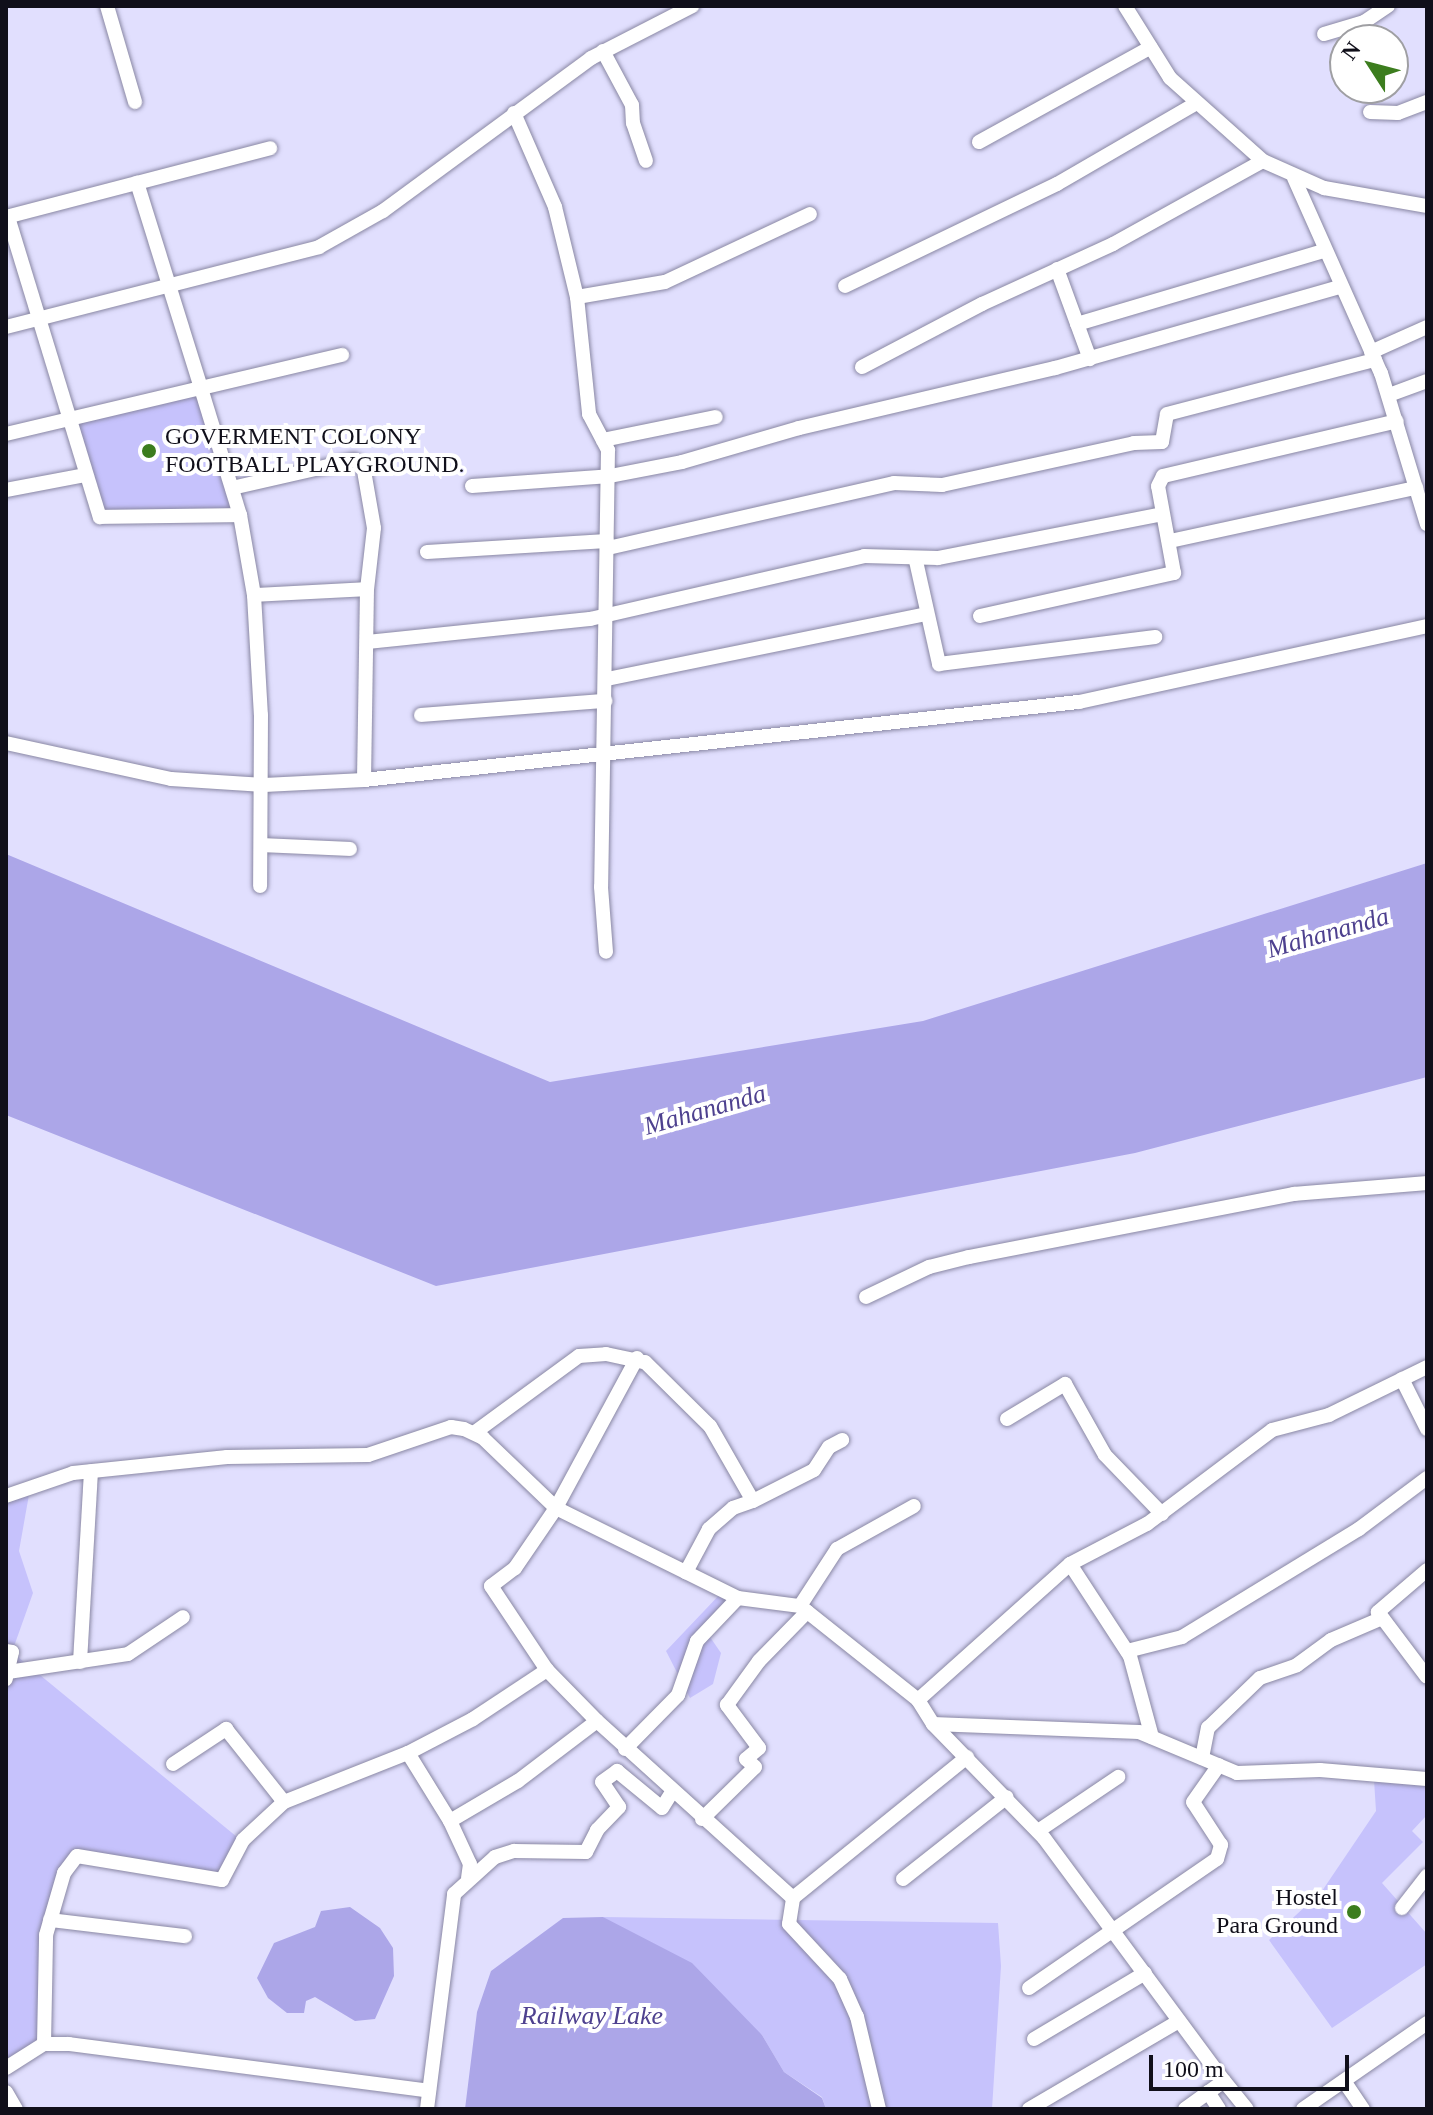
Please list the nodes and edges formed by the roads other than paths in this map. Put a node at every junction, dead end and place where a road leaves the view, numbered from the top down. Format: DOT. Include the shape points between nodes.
graph roads {
  1 [pos="107,6"];
  2 [pos="692,6"];
  3 [pos="1388,6"];
  4 [pos="1133,7"];
  5 [pos="1324,34"];
  6 [pos="1151,47"];
  7 [pos="603,51"];
  8 [pos="135,102"];
  9 [pos="1427,102"];
  10 [pos="1195,104"];
  11 [pos="1370,112"];
  12 [pos="514,113"];
  13 [pos="979,142"];
  14 [pos="270,148"];
  15 [pos="646,161"];
  16 [pos="1263,161"];
  17 [pos="1294,178"];
  18 [pos="137,183"];
  19 [pos="1427,206"];
  20 [pos="810,214"];
  21 [pos="7,217"];
  22 [pos="1323,251"];
  23 [pos="1057,269"];
  24 [pos="845,286"];
  25 [pos="1340,287"];
  26 [pos="172,288"];
  27 [pos="577,297"];
  28 [pos="37,319"];
  29 [pos="1077,324"];
  30 [pos="6,327"];
  31 [pos="1427,327"];
  32 [pos="342,355"];
  33 [pos="1373,356"];
  34 [pos="1090,359"];
  35 [pos="862,367"];
  36 [pos="1427,381"];
  37 [pos="201,388"];
  38 [pos="1389,395"];
  39 [pos="716,417"];
  40 [pos="67,418"];
  41 [pos="1397,421"];
  42 [pos="6,434"];
  43 [pos="603,440"];
  44 [pos="85,475"];
  45 [pos="610,476"];
  46 [pos="1419,479"];
  47 [pos="472,486"];
  48 [pos="232,488"];
  49 [pos="6,490"];
  50 [pos="1162,514"];
  51 [pos="240,515"];
  52 [pos="1427,524"];
  53 [pos="1170,541"];
  54 [pos="607,545"];
  55 [pos="427,552"];
  56 [pos="916,561"];
  57 [pos="367,589"];
  58 [pos="254,595"];
  59 [pos="926,614"];
  60 [pos="608,615"];
  61 [pos="980,616"];
  62 [pos="1427,626"];
  63 [pos="1155,637"];
  64 [pos="367,642"];
  65 [pos="607,679"];
  66 [pos="605,701"];
  67 [pos="421,715"];
  68 [pos="6,743"];
  69 [pos="605,752"];
  70 [pos="364,780"];
  71 [pos="264,785"];
  72 [pos="262,845"];
  73 [pos="350,849"];
  74 [pos="260,886"];
  75 [pos="606,952"];
  76 [pos="1427,1183"];
  77 [pos="866,1297"];
  78 [pos="637,1358"];
  79 [pos="1427,1367"];
  80 [pos="1402,1379"];
  81 [pos="1007,1419"];
  82 [pos="1427,1429"];
  83 [pos="474,1433"];
  84 [pos="842,1440"];
  85 [pos="91,1471"];
  86 [pos="1427,1478"];
  87 [pos="6,1496"];
  88 [pos="753,1501"];
  89 [pos="914,1506"];
  90 [pos="556,1508"];
  91 [pos="1162,1514"];
  92 [pos="1070,1564"];
  93 [pos="1427,1570"];
  94 [pos="686,1572"];
  95 [pos="738,1598"];
  96 [pos="804,1609"];
  97 [pos="183,1617"];
  98 [pos="1380,1619"];
  99 [pos="6,1651"];
  100 [pos="1127,1651"];
  101 [pos="80,1662"];
  102 [pos="1424,1668"];
  103 [pos="547,1670"];
  104 [pos="7,1676"];
  105 [pos="918,1700"];
  106 [pos="597,1721"];
  107 [pos="933,1724"];
  108 [pos="1152,1737"];
  109 [pos="625,1749"];
  110 [pos="408,1753"];
  111 [pos="967,1757"];
  112 [pos="1202,1758"];
  113 [pos="173,1764"];
  114 [pos="1219,1765"];
  115 [pos="1118,1777"];
  116 [pos="1427,1779"];
  117 [pos="672,1792"];
  118 [pos="1007,1797"];
  119 [pos="284,1802"];
  120 [pos="702,1819"];
  121 [pos="450,1821"];
  122 [pos="1038,1831"];
  123 [pos="1427,1876"];
  124 [pos="468,1878"];
  125 [pos="903,1879"];
  126 [pos="793,1898"];
  127 [pos="1402,1908"];
  128 [pos="50,1920"];
  129 [pos="1115,1932"];
  130 [pos="185,1936"];
  131 [pos="1145,1973"];
  132 [pos="1029,1988"];
  133 [pos="1179,2021"];
  134 [pos="1427,2023"];
  135 [pos="1034,2039"];
  136 [pos="44,2044"];
  137 [pos="6,2068"];
  138 [pos="1224,2081"];
  139 [pos="1344,2081"];
  140 [pos="429,2091"];
  141 [pos="6,2092"];
  142 [pos="1208,2092"];
  143 [pos="16,2109"];
  144 [pos="427,2109"];
  145 [pos="879,2109"];
  146 [pos="1029,2109"];
  147 [pos="1185,2109"];
  148 [pos="1219,2109"];
  149 [pos="1247,2109"];
  150 [pos="1303,2109"];
  151 [pos="1363,2109"];
  1 -- 8 [label="street"];
  2 -- 7 [label="street"];
  3 -- 5 [label="street" via="1364,22"];
  4 -- 6 [label="street"];
  6 -- 10 [label="street"];
  6 -- 13 [label="street"];
  7 -- 12 [label="street"];
  7 -- 15 [label="street" via="633,107"];
  9 -- 11 [label="street" via="1398,113"];
  10 -- 16 [label="street"];
  10 -- 24 [label="street" via="1057,184"];
  12 -- 26 [label="street" via="342,236 284,259"];
  12 -- 27 [label="street" via="555,207"];
  14 -- 18 [label="street"];
  16 -- 17 [label="street"];
  16 -- 23 [label="street"];
  17 -- 19 [label="street" via="1362,197"];
  17 -- 22 [label="street"];
  18 -- 21 [label="street"];
  18 -- 26 [label="street"];
  20 -- 27 [label="street" via="679,277"];
  21 -- 28 [label="street"];
  22 -- 25 [label="street"];
  22 -- 29 [label="street"];
  23 -- 29 [label="street"];
  23 -- 35 [label="street"];
  25 -- 33 [label="street"];
  25 -- 34 [label="street"];
  26 -- 28 [label="street"];
  26 -- 37 [label="street"];
  27 -- 43 [label="street" via="589,414"];
  28 -- 30 [label="street"];
  28 -- 40 [label="street"];
  29 -- 34 [label="street"];
  31 -- 33 [label="street"];
  32 -- 37 [label="street"];
  33 -- 38 [label="street"];
  33 -- 54 [label="street" via="1167,414 1162,442 1134,443 942,485 894,483"];
  34 -- 45 [label="street"];
  36 -- 38 [label="street"];
  37 -- 40 [label="street"];
  37 -- 48 [label="street"];
  38 -- 41 [label="street"];
  39 -- 43 [label="street"];
  40 -- 42 [label="street"];
  40 -- 44 [label="street"];
  41 -- 46 [label="street"];
  41 -- 50 [label="street" via="1163,476 1158,481"];
  43 -- 45 [label="street"];
  44 -- 49 [label="street"];
  44 -- 51 [label="street" via="100,517"];
  45 -- 47 [label="street"];
  45 -- 54 [label="street"];
  46 -- 52 [label="street"];
  46 -- 53 [label="street"];
  48 -- 51 [label="street"];
  48 -- 57 [label="street" via="360,462 374,528"];
  50 -- 53 [label="street"];
  50 -- 56 [label="street"];
  51 -- 58 [label="street"];
  53 -- 61 [label="street" via="1175,567 1171,575"];
  54 -- 55 [label="street"];
  54 -- 60 [label="street"];
  56 -- 59 [label="street"];
  56 -- 60 [label="street" via="864,556"];
  57 -- 58 [label="street"];
  57 -- 64 [label="street"];
  58 -- 71 [label="street"];
  59 -- 63 [label="street" via="939,664"];
  59 -- 65 [label="street"];
  60 -- 64 [label="street"];
  60 -- 65 [label="street"];
  62 -- 69 [label="street" via="1079,702"];
  64 -- 70 [label="street"];
  65 -- 66 [label="street"];
  66 -- 67 [label="street"];
  66 -- 69 [label="street"];
  68 -- 71 [label="street" via="171,779"];
  69 -- 70 [label="street"];
  69 -- 75 [label="street" via="601,887"];
  70 -- 71 [label="street"];
  71 -- 72 [label="street"];
  72 -- 73 [label="street"];
  72 -- 74 [label="street"];
  76 -- 77 [label="street" via="1294,1194 969,1257 929,1267"];
  78 -- 83 [label="street" via="592,1354 569,1361"];
  78 -- 88 [label="street" via="710,1426"];
  78 -- 90 [label="street"];
  79 -- 80 [label="street"];
  80 -- 82 [label="street"];
  80 -- 91 [label="street" via="1329,1415 1272,1430"];
  81 -- 91 [label="street" via="1065,1384 1105,1455"];
  83 -- 85 [label="street" via="451,1427 368,1455 227,1457"];
  83 -- 90 [label="street"];
  84 -- 88 [label="street" via="829,1447 814,1470"];
  85 -- 87 [label="street"];
  85 -- 101 [label="street"];
  86 -- 100 [label="street" via="1359,1529 1182,1637"];
  88 -- 94 [label="street" via="733,1508 709,1529"];
  89 -- 96 [label="street" via="837,1549"];
  90 -- 94 [label="street"];
  90 -- 103 [label="street" via="515,1568 491,1586"];
  91 -- 92 [label="street"];
  92 -- 100 [label="street"];
  92 -- 105 [label="street"];
  93 -- 98 [label="street" via="1380,1607"];
  94 -- 95 [label="street"];
  95 -- 96 [label="street"];
  95 -- 109 [label="street" via="697,1641 678,1695"];
  96 -- 105 [label="street"];
  96 -- 120 [label="street" via="727,1705 759,1748 746,1759 755,1767"];
  97 -- 101 [label="street" via="128,1654"];
  98 -- 102 [label="street"];
  98 -- 112 [label="street" via="1331,1640 1297,1665 1260,1678 1208,1728"];
  99 -- 104 [label="street" via="12,1652"];
  100 -- 108 [label="street"];
  101 -- 104 [label="street"];
  103 -- 106 [label="street"];
  103 -- 110 [label="street" via="473,1719"];
  105 -- 107 [label="street"];
  106 -- 109 [label="street"];
  106 -- 121 [label="street" via="518,1781"];
  107 -- 108 [label="street" via="1139,1732"];
  107 -- 111 [label="street"];
  108 -- 112 [label="street"];
  109 -- 117 [label="street"];
  110 -- 119 [label="street"];
  110 -- 121 [label="street"];
  111 -- 118 [label="street"];
  111 -- 126 [label="street"];
  112 -- 114 [label="street"];
  113 -- 119 [label="street" via="226,1729"];
  114 -- 116 [label="street" via="1237,1773 1320,1770"];
  114 -- 129 [label="street" via="1193,1802 1222,1853"];
  115 -- 122 [label="street"];
  117 -- 120 [label="street"];
  117 -- 124 [label="street" via="662,1808 617,1771 602,1782 619,1807 597,1830 586,1852 514,1851 495,1857"];
  118 -- 122 [label="street"];
  118 -- 125 [label="street"];
  119 -- 128 [label="street" via="243,1840 222,1880 77,1856 64,1873"];
  120 -- 126 [label="street"];
  121 -- 124 [label="street" via="470,1864"];
  122 -- 129 [label="street"];
  123 -- 127 [label="street"];
  124 -- 140 [label="street" via="454,1894"];
  126 -- 145 [label="street" via="789,1924 840,1979 857,2017"];
  128 -- 130 [label="street"];
  128 -- 136 [label="street"];
  129 -- 131 [label="street"];
  129 -- 132 [label="street"];
  131 -- 133 [label="street"];
  131 -- 135 [label="street"];
  133 -- 138 [label="street"];
  133 -- 146 [label="street"];
  134 -- 139 [label="street"];
  136 -- 137 [label="street"];
  136 -- 140 [label="street"];
  138 -- 142 [label="street"];
  138 -- 149 [label="street"];
  139 -- 150 [label="street"];
  139 -- 151 [label="street"];
  140 -- 144 [label="street"];
  141 -- 143 [label="street"];
  142 -- 147 [label="street"];
  142 -- 148 [label="street"];
}
